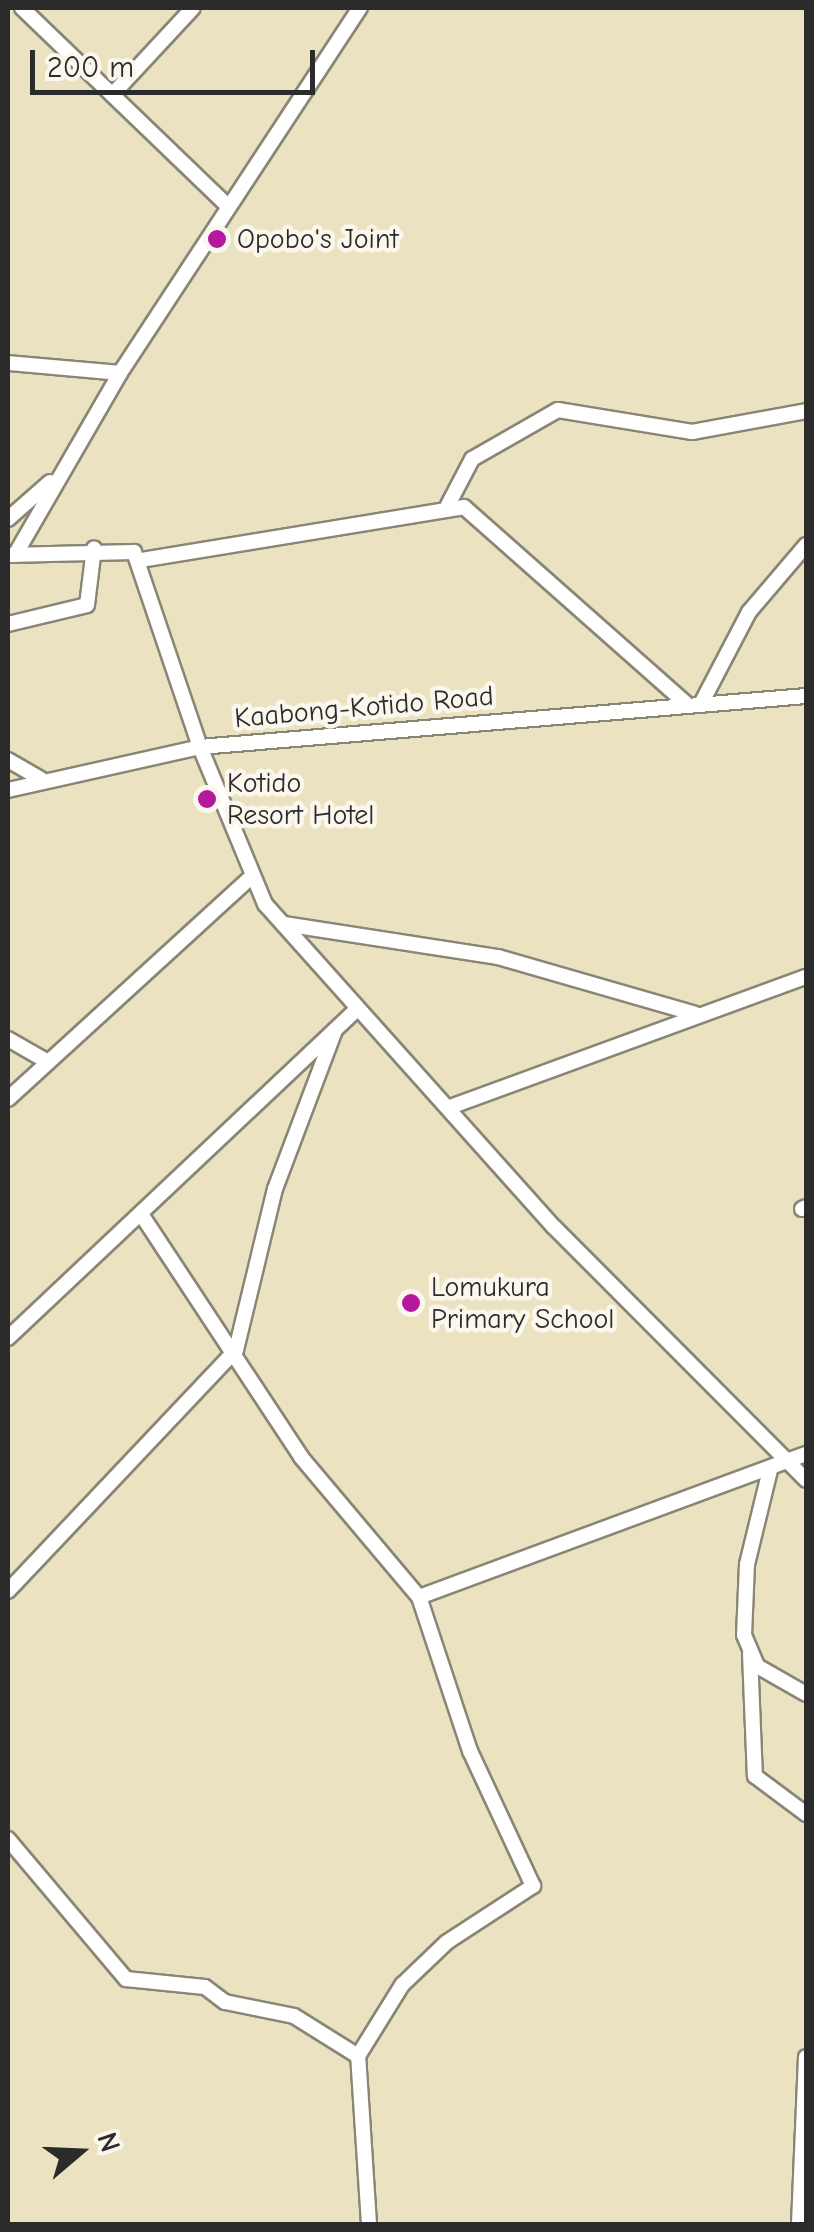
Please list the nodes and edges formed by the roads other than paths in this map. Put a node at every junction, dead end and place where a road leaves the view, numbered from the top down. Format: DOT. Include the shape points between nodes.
graph roads {
  1 [pos="22,8"];
  2 [pos="193,8"];
  3 [pos="360,8"];
  4 [pos="113,94"];
  5 [pos="229,207"];
  6 [pos="8,363"];
  7 [pos="120,373"];
  8 [pos="806,411"];
  9 [pos="65,467"];
  10 [pos="448,505"];
  11 [pos="8,519"];
  12 [pos="806,545"];
  13 [pos="94,548"];
  14 [pos="11,555"];
  15 [pos="141,560"];
  16 [pos="8,624"];
  17 [pos="806,696"];
  18 [pos="694,703"];
  19 [pos="200,747"];
  20 [pos="8,760"];
  21 [pos="41,779"];
  22 [pos="8,790"];
  23 [pos="249,879"];
  24 [pos="284,924"];
  25 [pos="806,976"];
  26 [pos="356,1010"];
  27 [pos="695,1014"];
  28 [pos="335,1030"];
  29 [pos="8,1040"];
  30 [pos="48,1062"];
  31 [pos="8,1099"];
  32 [pos="450,1108"];
  33 [pos="141,1214"];
  34 [pos="8,1338"];
  35 [pos="236,1350"];
  36 [pos="806,1454"];
  37 [pos="786,1463"];
  38 [pos="770,1470"];
  39 [pos="806,1480"];
  40 [pos="8,1591"];
  41 [pos="419,1597"];
  42 [pos="750,1654"];
  43 [pos="806,1694"];
  44 [pos="806,1814"];
  45 [pos="8,1839"];
  46 [pos="358,2056"];
  47 [pos="806,2057"];
  48 [pos="369,2224"];
  49 [pos="799,2224"];
  1 -- 4 [label="street"];
  2 -- 4 [label="street"];
  3 -- 5 [label="street"];
  4 -- 5 [label="street"];
  5 -- 7 [label="street"];
  6 -- 7 [label="street"];
  7 -- 9 [label="street"];
  8 -- 10 [label="street" via="692,432 558,410 472,459"];
  9 -- 11 [label="street"];
  9 -- 14 [label="street"];
  10 -- 15 [label="street"];
  10 -- 18 [label="street" via="476,514"];
  12 -- 18 [label="street" via="749,612"];
  13 -- 14 [label="street"];
  13 -- 15 [label="street" via="126,548"];
  13 -- 16 [label="street" via="87,605"];
  15 -- 19 [label="street, Kaabong-Kotido Road"];
  17 -- 18 [label="street, Kaabong-Kotido Road"];
  18 -- 19 [label="street, Kaabong-Kotido Road"];
  19 -- 21 [label="street"];
  19 -- 23 [label="street"];
  20 -- 21 [label="street"];
  21 -- 22 [label="street"];
  23 -- 24 [label="street"];
  23 -- 30 [label="street"];
  24 -- 26 [label="street"];
  24 -- 27 [label="street" via="498,957"];
  25 -- 27 [label="street"];
  26 -- 28 [label="street"];
  26 -- 32 [label="street"];
  27 -- 32 [label="street"];
  28 -- 33 [label="street"];
  28 -- 35 [label="street" via="276,1190"];
  29 -- 30 [label="street"];
  30 -- 31 [label="street"];
  32 -- 37 [label="street"];
  33 -- 34 [label="street"];
  33 -- 35 [label="street"];
  35 -- 40 [label="street"];
  35 -- 41 [label="street" via="301,1457"];
  36 -- 37 [label="street"];
  37 -- 38 [label="street"];
  37 -- 39 [label="street"];
  38 -- 41 [label="street"];
  38 -- 42 [label="street" via="748,1564"];
  41 -- 46 [label="street" via="464,1738 533,1886 447,1942 402,1985"];
  42 -- 43 [label="street"];
  42 -- 44 [label="street" via="755,1776"];
  45 -- 46 [label="street" via="126,1979 205,1987 225,2002 294,2016"];
  46 -- 48 [label="street"];
  47 -- 49 [label="street"];
}
